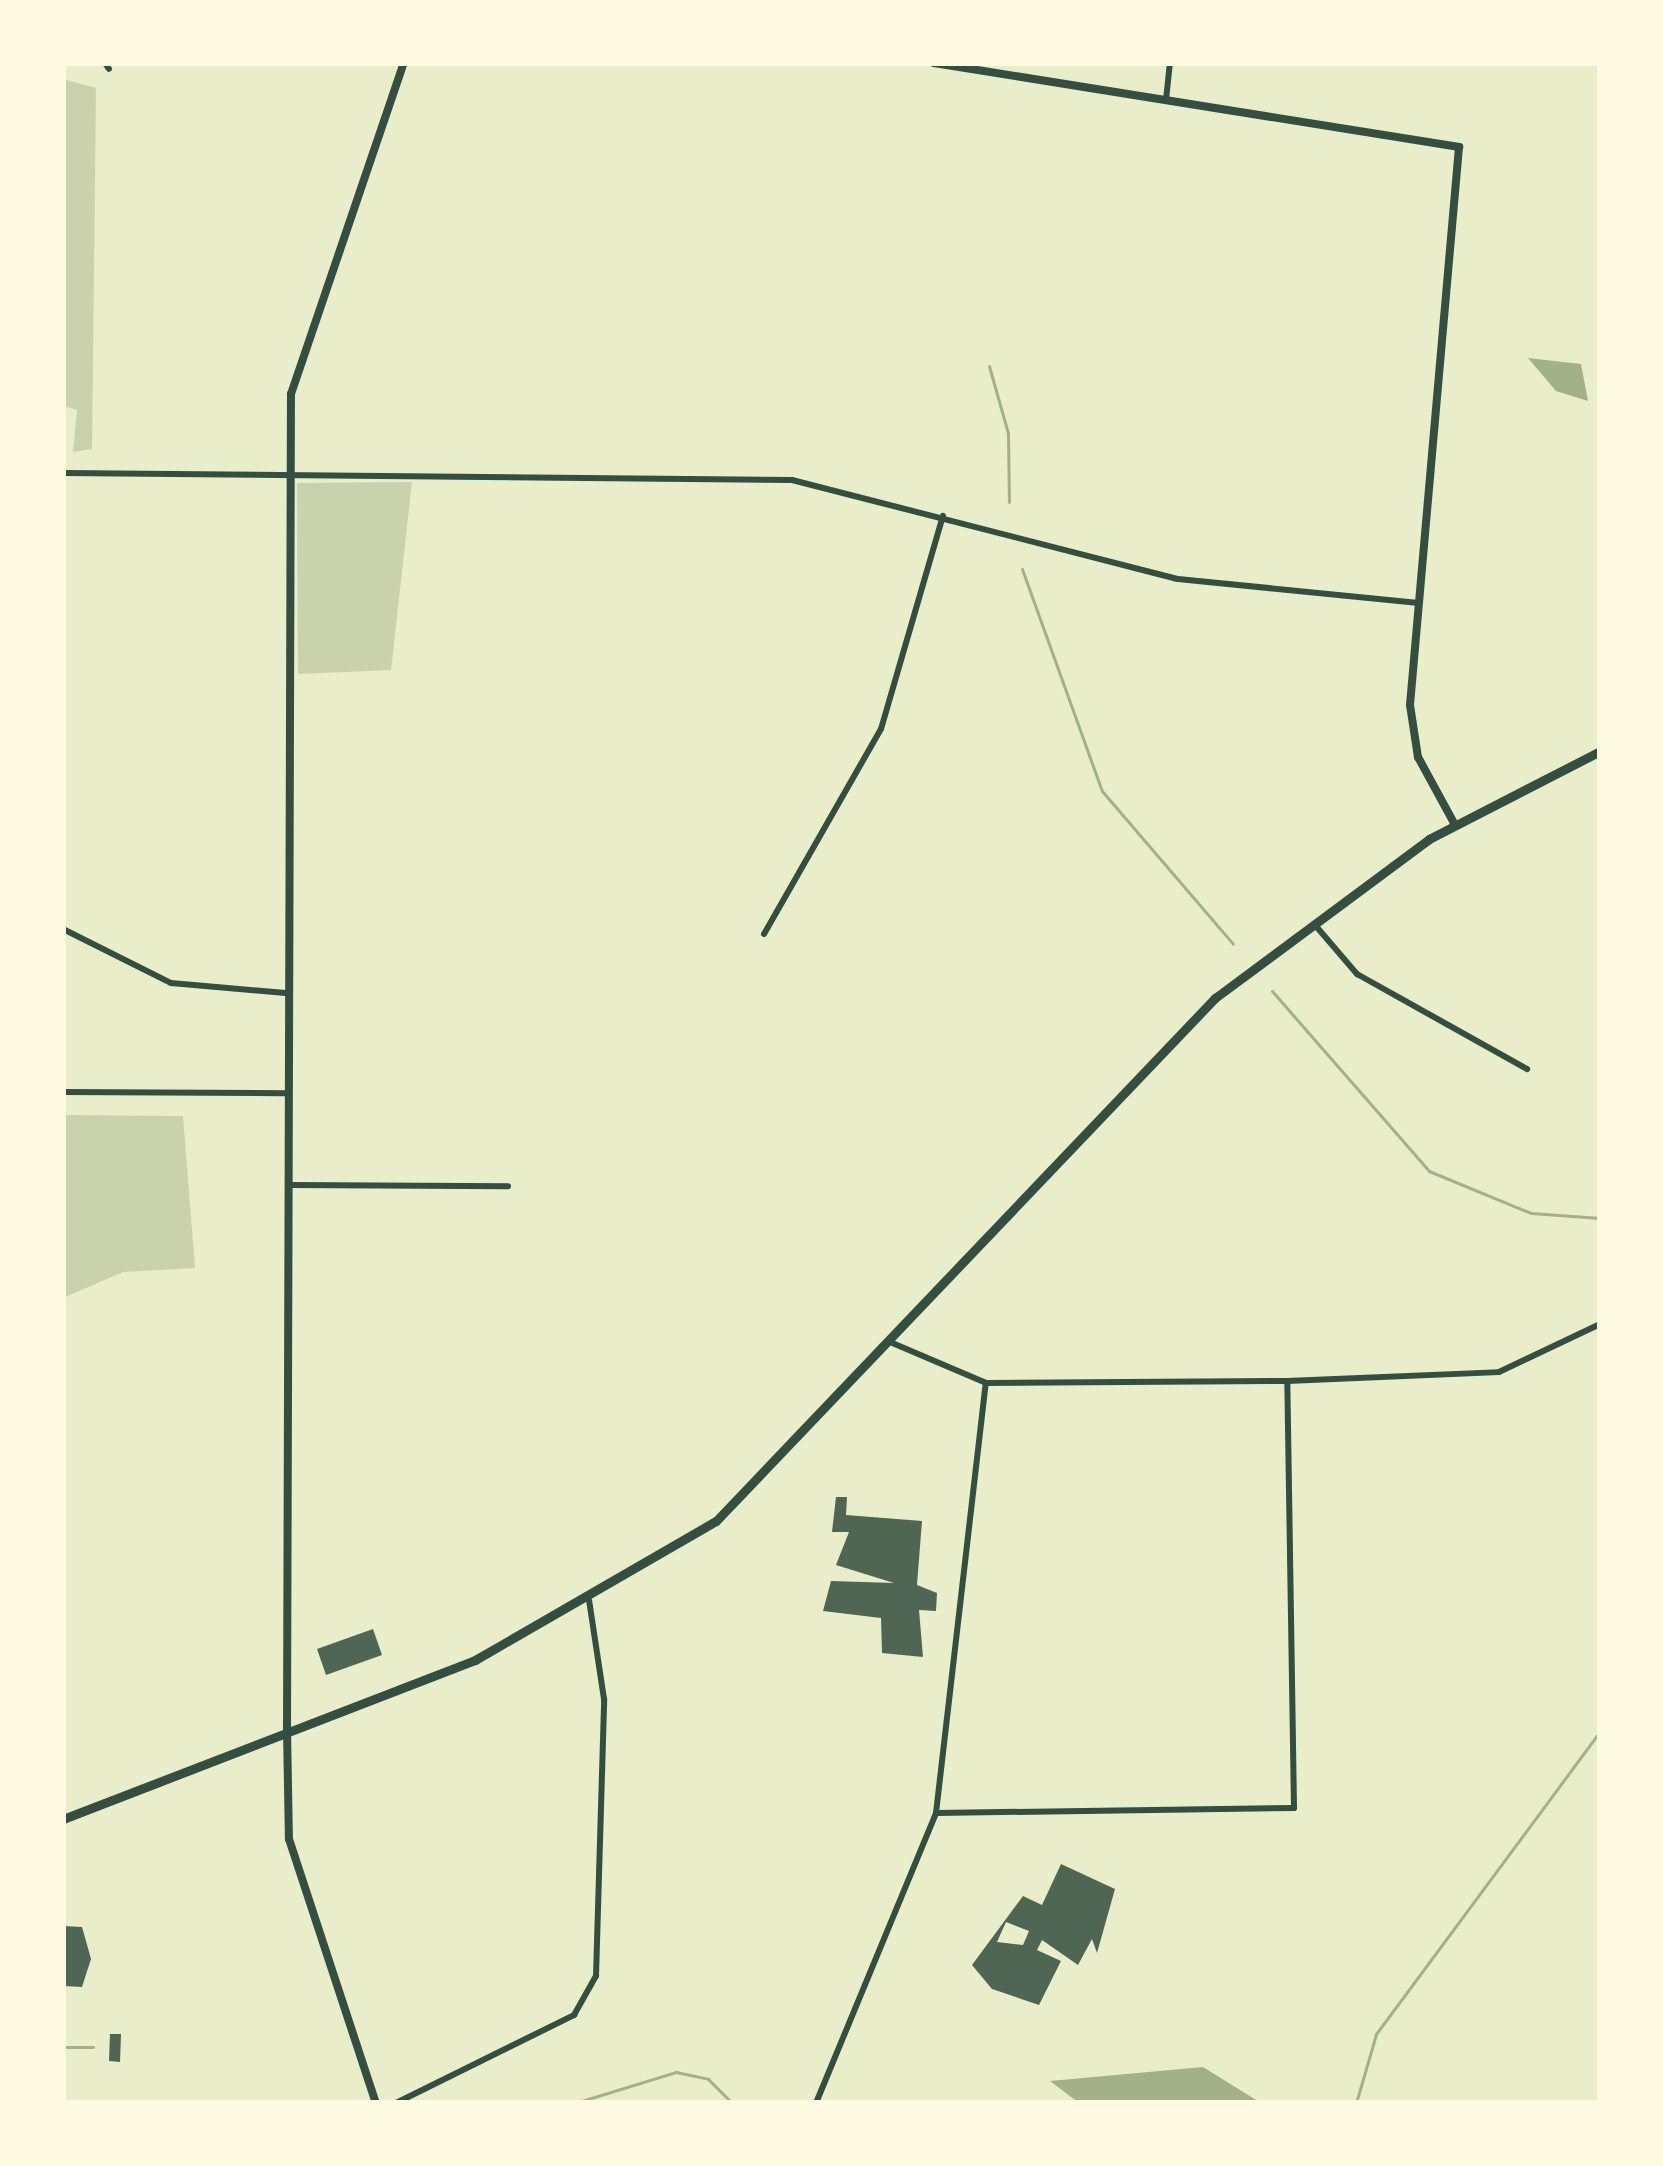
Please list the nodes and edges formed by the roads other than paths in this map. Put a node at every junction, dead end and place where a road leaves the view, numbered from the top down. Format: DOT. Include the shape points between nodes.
graph roads {
  1 [pos="404,63"];
  2 [pos="934,63"];
  3 [pos="1170,63"];
  4 [pos="1166,100"];
  5 [pos="288,472"];
  6 [pos="63,473"];
  7 [pos="943,515"];
  8 [pos="1419,602"];
  9 [pos="1600,751"];
  10 [pos="1454,823"];
  11 [pos="1313,921"];
  12 [pos="63,929"];
  13 [pos="764,934"];
  14 [pos="286,993"];
  15 [pos="1527,1070"];
  16 [pos="63,1092"];
  17 [pos="286,1093"];
  18 [pos="286,1185"];
  19 [pos="508,1186"];
  20 [pos="1600,1324"];
  21 [pos="890,1342"];
  22 [pos="1287,1381"];
  23 [pos="986,1384"];
  24 [pos="589,1600"];
  25 [pos="287,1729"];
  26 [pos="936,1814"];
  27 [pos="63,1819"];
  28 [pos="376,2103"];
  29 [pos="396,2103"];
  30 [pos="816,2103"];
  1 -- 5 [label="main road" via="382,151 299,356"];
  2 -- 4 [label="main road"];
  3 -- 4 [label="street"];
  4 -- 8 [label="main road" via="1459,147"];
  5 -- 6 [label="street"];
  5 -- 7 [label="street" via="769,478"];
  5 -- 14 [label="main road"];
  7 -- 8 [label="street" via="1199,583"];
  7 -- 13 [label="street" via="880,729"];
  8 -- 10 [label="main road" via="1413,741"];
  9 -- 10 [label="main road"];
  10 -- 11 [label="main road"];
  11 -- 15 [label="street" via="1358,974"];
  11 -- 21 [label="main road" via="1113,1095"];
  12 -- 14 [label="street" via="171,983"];
  14 -- 17 [label="main road"];
  16 -- 17 [label="street"];
  17 -- 18 [label="main road"];
  18 -- 19 [label="street"];
  18 -- 25 [label="main road"];
  20 -- 22 [label="street" via="1499,1372"];
  21 -- 23 [label="street"];
  21 -- 24 [label="main road" via="744,1498"];
  22 -- 23 [label="street"];
  22 -- 26 [label="street" via="1294,1808"];
  23 -- 26 [label="street"];
  24 -- 25 [label="main road" via="475,1660"];
  24 -- 29 [label="street" via="604,1700 596,1976 574,2015"];
  25 -- 27 [label="main road"];
  25 -- 28 [label="main road" via="290,1839"];
  26 -- 30 [label="street"];
}
